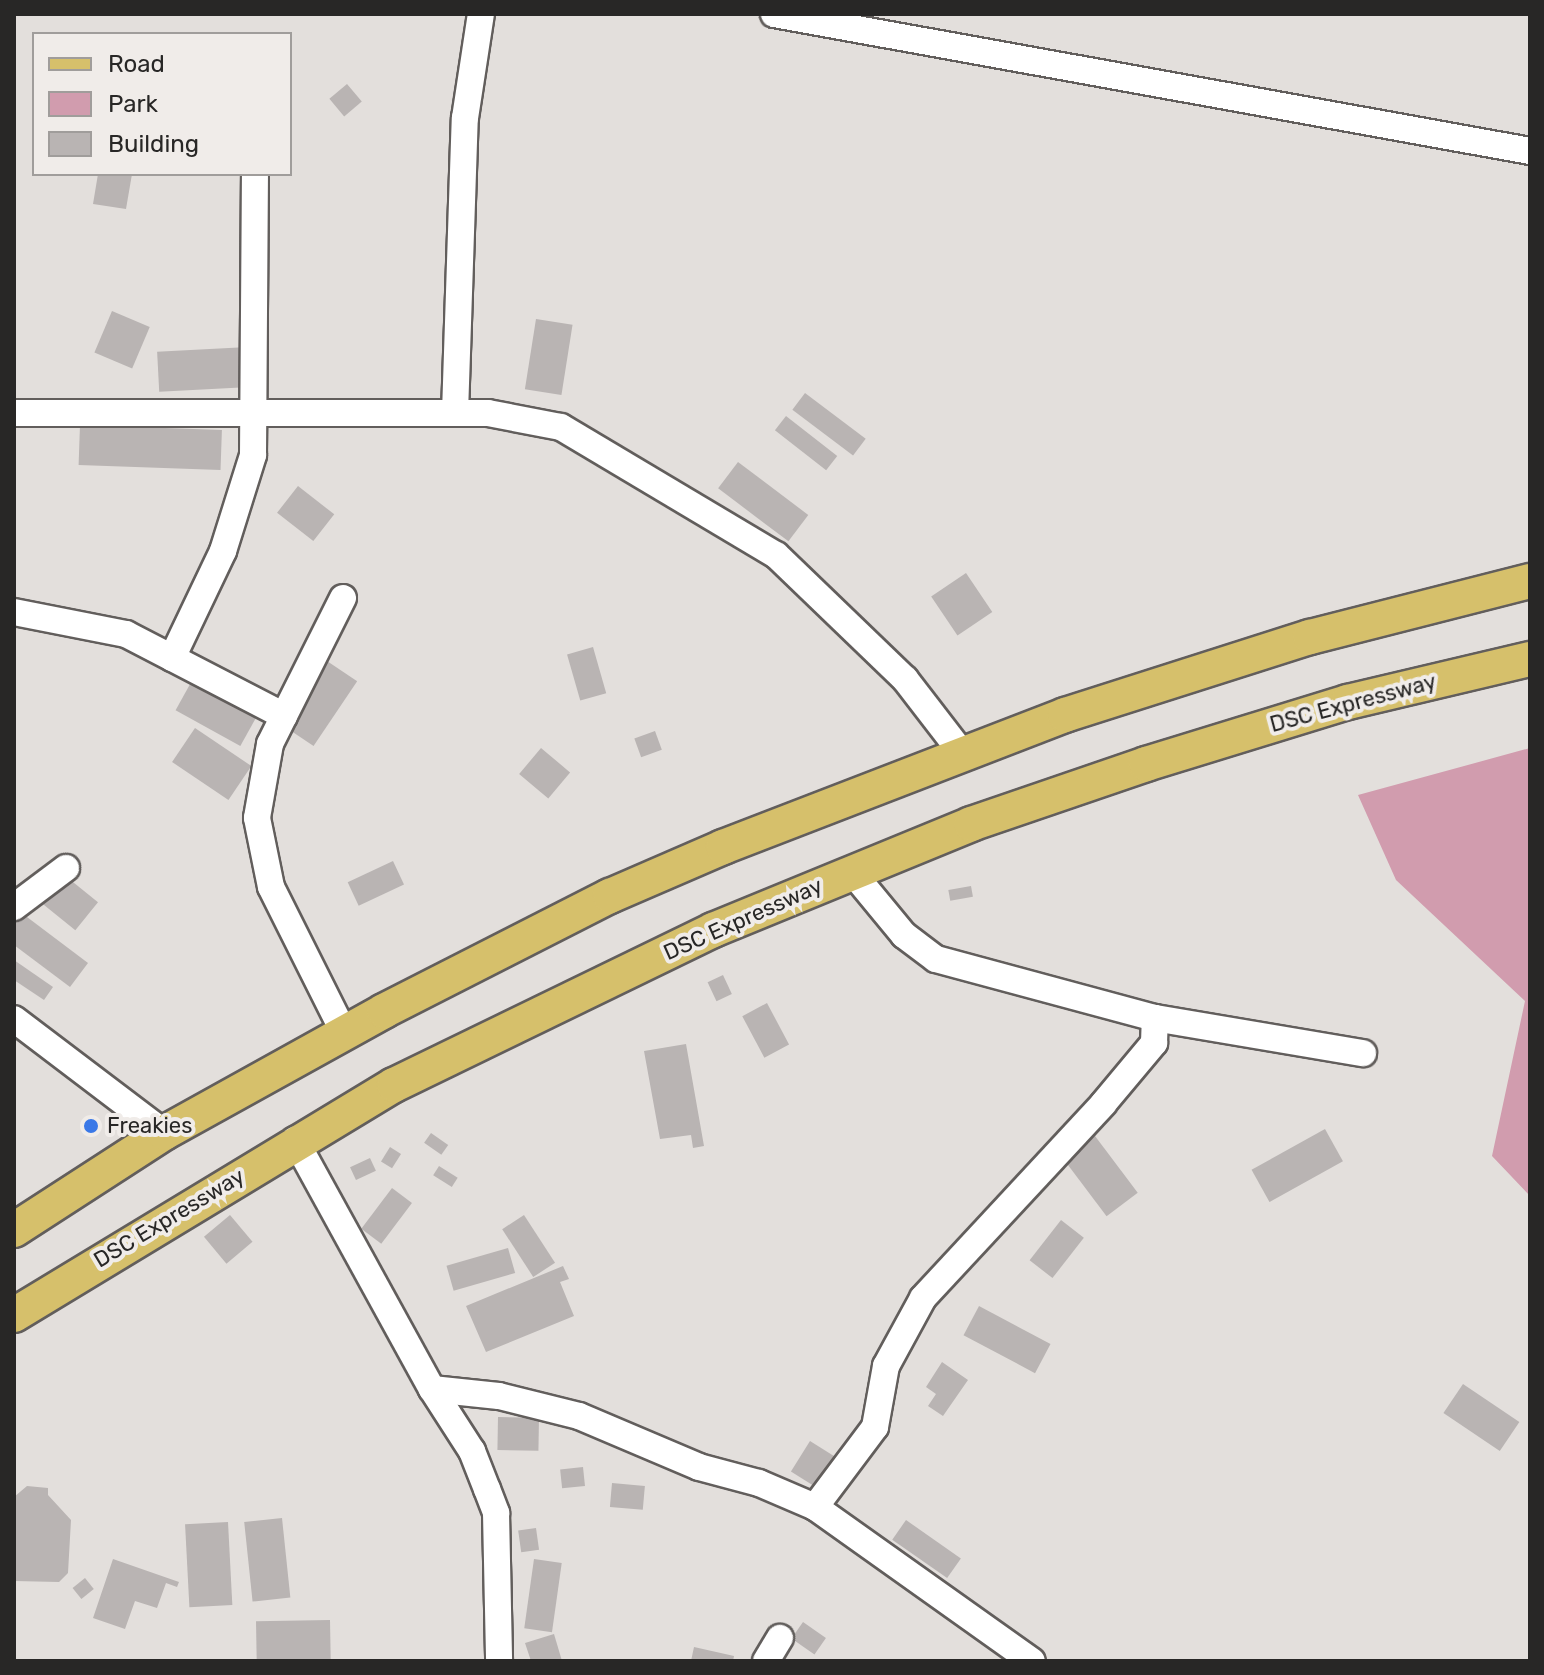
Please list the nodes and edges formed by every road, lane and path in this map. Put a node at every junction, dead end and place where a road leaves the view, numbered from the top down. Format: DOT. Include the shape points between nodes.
graph roads {
  1 [pos="481,14"];
  2 [pos="774,14"];
  3 [pos="1530,151"];
  4 [pos="255,176"];
  5 [pos="14,413"];
  6 [pos="256,413"];
  7 [pos="455,413"];
  8 [pos="1530,581"];
  9 [pos="343,598"];
  10 [pos="14,612"];
  11 [pos="172,658"];
  12 [pos="1530,659"];
  13 [pos="284,716"];
  14 [pos="962,753"];
  15 [pos="66,868"];
  16 [pos="852,872"];
  17 [pos="14,907"];
  18 [pos="1155,1018"];
  19 [pos="14,1019"];
  20 [pos="344,1033"];
  21 [pos="1363,1053"];
  22 [pos="164,1133"];
  23 [pos="295,1140"];
  24 [pos="14,1230"];
  25 [pos="14,1315"];
  26 [pos="432,1389"];
  27 [pos="815,1507"];
  28 [pos="780,1638"];
  29 [pos="499,1661"];
  30 [pos="766,1661"];
  31 [pos="1032,1661"];
  1 -- 7 [label="street" via="465,118"];
  2 -- 3 [label="street"];
  4 -- 6 [label="street"];
  5 -- 6 [label="street"];
  6 -- 7 [label="street"];
  6 -- 11 [label="street" via="253,455 223,551"];
  7 -- 14 [label="street" via="488,413 561,427 776,555 905,679"];
  8 -- 14 [label="main road" via="1310,637"];
  9 -- 13 [label="street"];
  10 -- 11 [label="street" via="126,634"];
  11 -- 13 [label="street"];
  12 -- 16 [label="main road, DSC Expressway" via="1348,702 1218,741 971,824"];
  13 -- 20 [label="street" via="270,744 257,818 271,887"];
  14 -- 20 [label="main road" via="829,802 610,896"];
  15 -- 17 [label="street"];
  16 -- 18 [label="street" via="904,935 936,959"];
  16 -- 23 [label="main road, DSC Expressway" via="641,964 394,1085"];
  18 -- 21 [label="street"];
  18 -- 27 [label="street" via="1154,1043 923,1298 886,1366 875,1427"];
  19 -- 22 [label="street"];
  20 -- 22 [label="main road"];
  22 -- 24 [label="main road"];
  23 -- 25 [label="main road, DSC Expressway"];
  23 -- 26 [label="street"];
  26 -- 27 [label="street" via="499,1396 579,1416 699,1467 759,1483"];
  26 -- 29 [label="street" via="472,1451 496,1513"];
  27 -- 31 [label="street"];
  28 -- 30 [label="street"];
}
